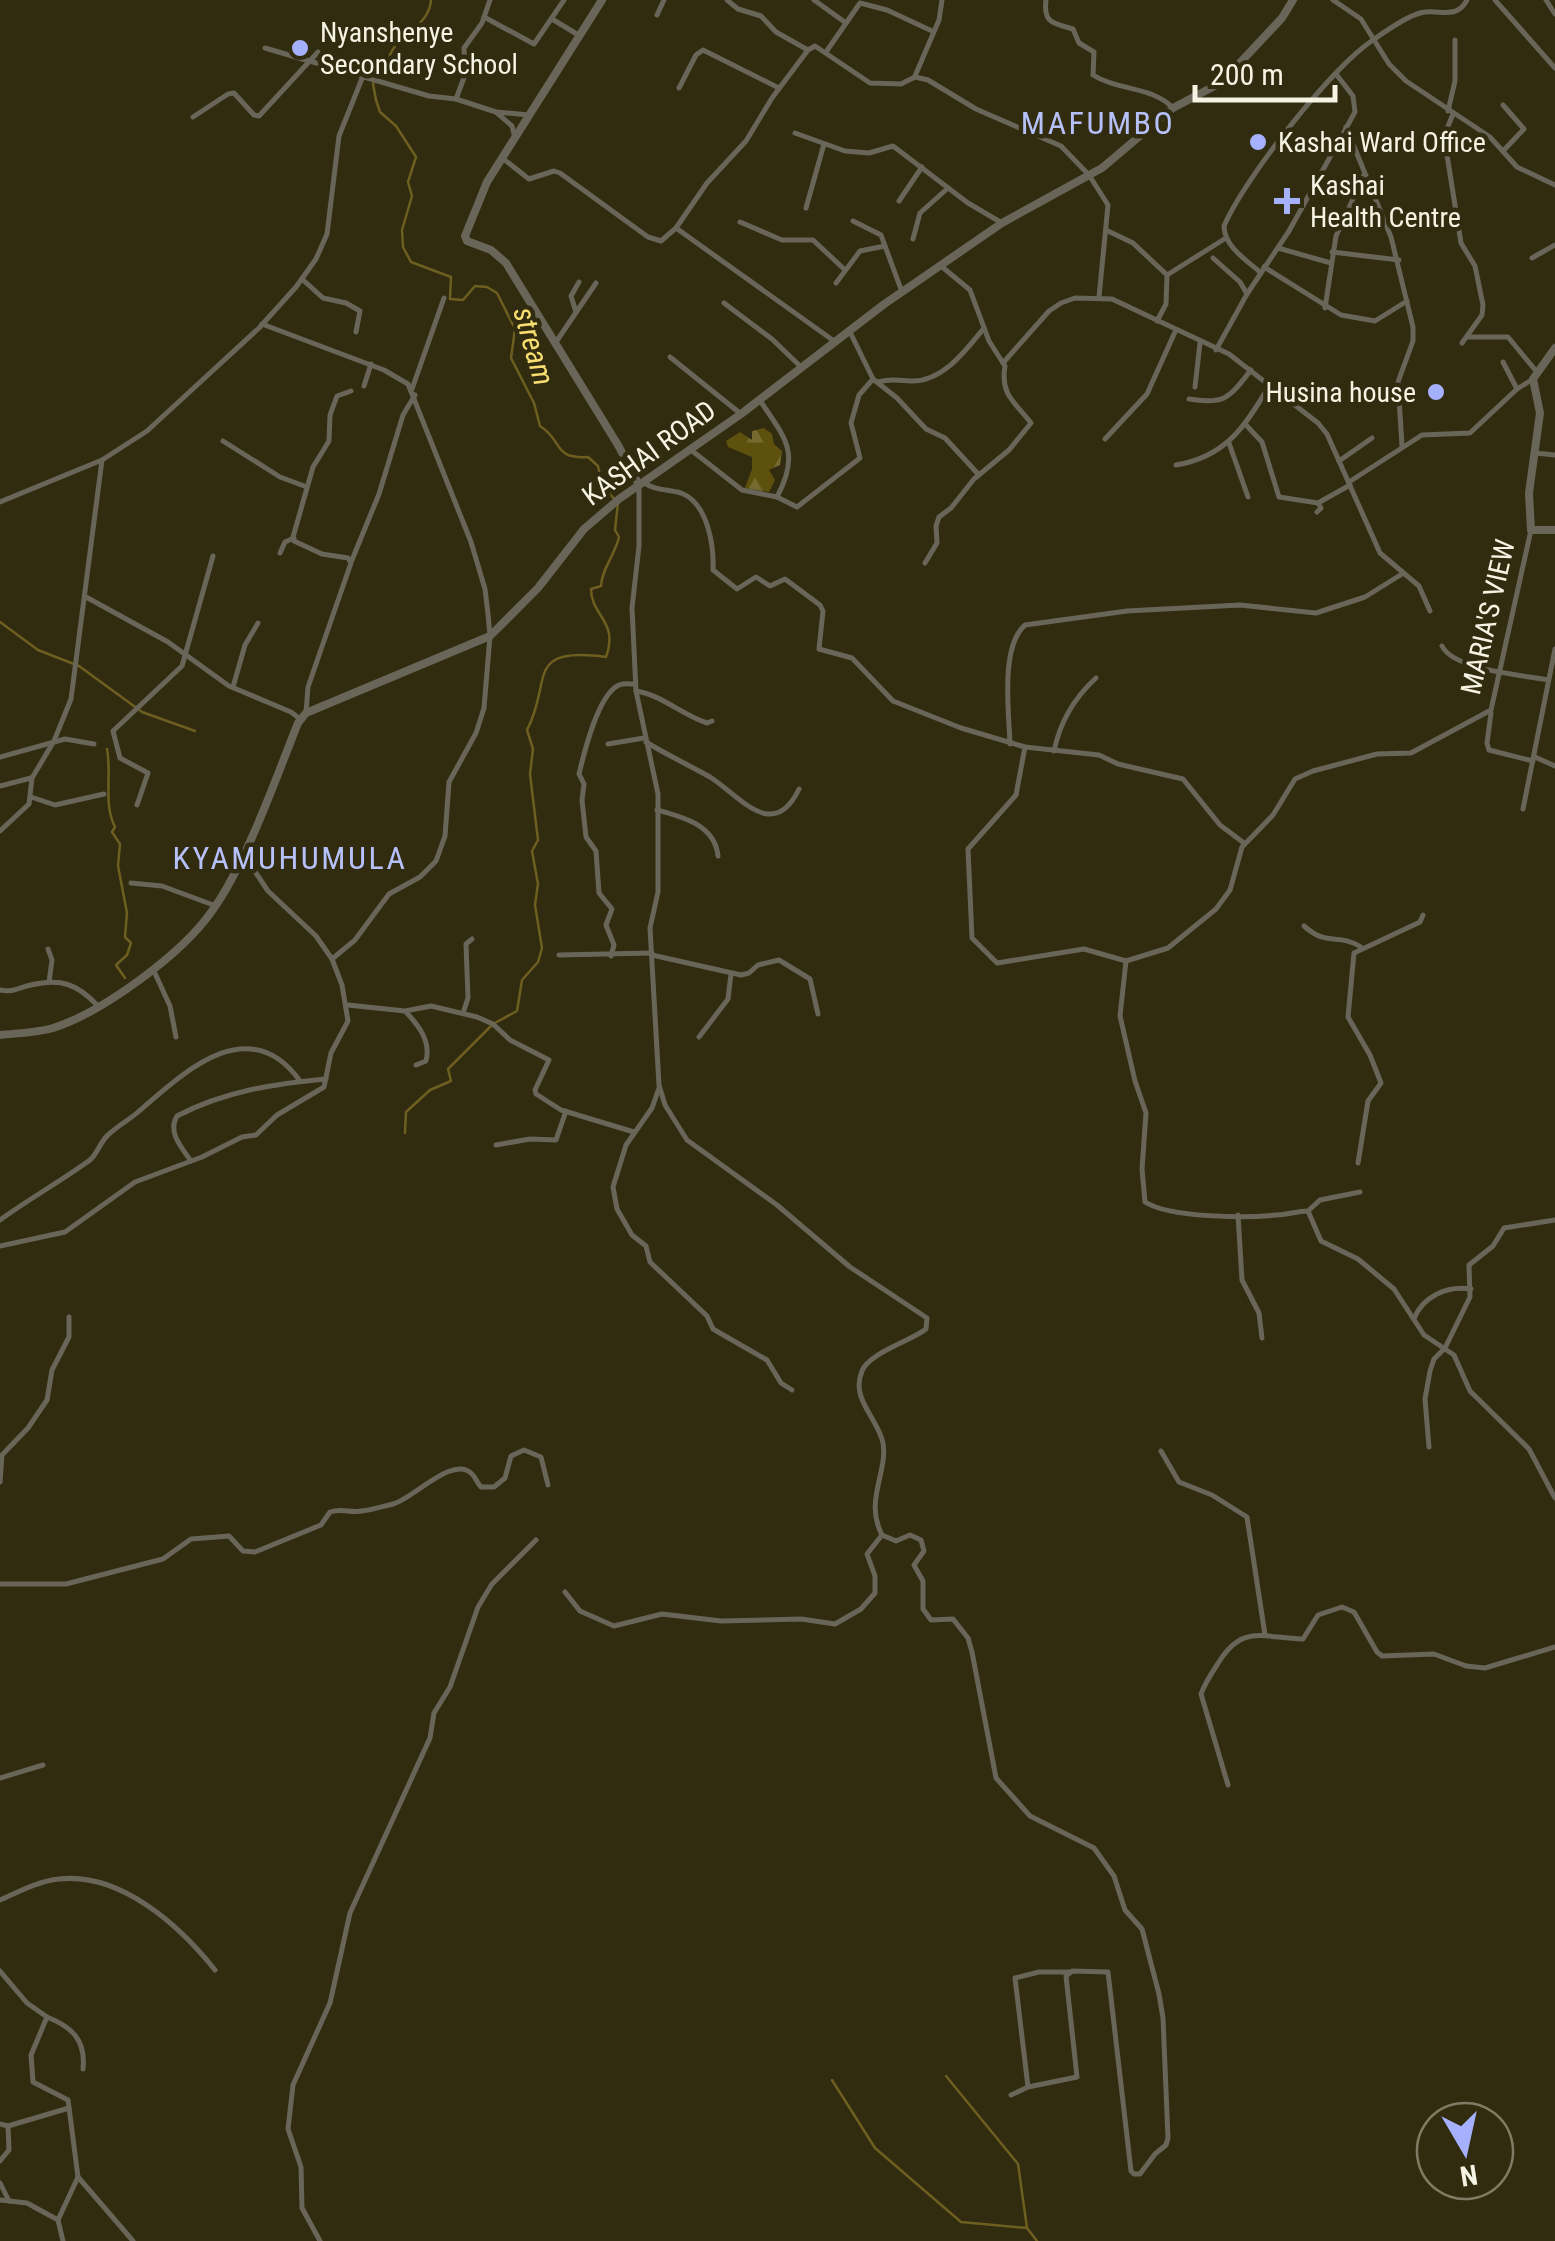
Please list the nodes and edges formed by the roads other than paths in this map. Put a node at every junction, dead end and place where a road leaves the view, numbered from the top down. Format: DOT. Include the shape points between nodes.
graph roads {
  1 [pos="490,0"];
  2 [pos="564,0"];
  3 [pos="602,0"];
  4 [pos="664,0"];
  5 [pos="727,0"];
  6 [pos="814,0"];
  7 [pos="942,0"];
  8 [pos="1046,0"];
  9 [pos="1293,0"];
  10 [pos="1333,0"];
  11 [pos="1467,0"];
  12 [pos="1496,0"];
  13 [pos="1546,0"];
  14 [pos="1555,14"];
  15 [pos="657,15"];
  16 [pos="484,17"];
  17 [pos="552,19"];
  18 [pos="846,23"];
  19 [pos="932,31"];
  20 [pos="580,36"];
  21 [pos="1374,39"];
  22 [pos="1455,40"];
  23 [pos="265,48"];
  24 [pos="808,50"];
  25 [pos="318,52"];
  26 [pos="826,52"];
  27 [pos="308,62"];
  28 [pos="1555,68"];
  29 [pos="1336,74"];
  30 [pos="367,77"];
  31 [pos="915,77"];
  32 [pos="679,88"];
  33 [pos="779,88"];
  34 [pos="456,100"];
  35 [pos="1503,106"];
  36 [pos="1173,108"];
  37 [pos="496,112"];
  38 [pos="1450,112"];
  39 [pos="529,115"];
  40 [pos="193,116"];
  41 [pos="1346,127"];
  42 [pos="795,133"];
  43 [pos="514,141"];
  44 [pos="824,144"];
  45 [pos="1503,150"];
  46 [pos="502,158"];
  47 [pos="922,168"];
  48 [pos="1089,175"];
  49 [pos="1364,175"];
  50 [pos="1555,185"];
  51 [pos="948,188"];
  52 [pos="899,201"];
  53 [pos="806,208"];
  54 [pos="854,221"];
  55 [pos="740,222"];
  56 [pos="1002,223"];
  57 [pos="676,228"];
  58 [pos="1108,231"];
  59 [pos="1226,238"];
  60 [pos="913,239"];
  61 [pos="1555,245"];
  62 [pos="885,246"];
  63 [pos="1278,248"];
  64 [pos="1332,252"];
  65 [pos="1213,258"];
  66 [pos="1532,258"];
  67 [pos="1399,260"];
  68 [pos="1331,263"];
  69 [pos="941,266"];
  70 [pos="844,270"];
  71 [pos="1262,270"];
  72 [pos="1166,275"];
  73 [pos="302,279"];
  74 [pos="579,282"];
  75 [pos="596,283"];
  76 [pos="836,283"];
  77 [pos="902,292"];
  78 [pos="1246,294"];
  79 [pos="1100,297"];
  80 [pos="444,298"];
  81 [pos="1408,301"];
  82 [pos="724,304"];
  83 [pos="1325,308"];
  84 [pos="576,312"];
  85 [pos="1157,321"];
  86 [pos="262,324"];
  87 [pos="984,328"];
  88 [pos="849,330"];
  89 [pos="356,332"];
  90 [pos="1175,332"];
  91 [pos="834,341"];
  92 [pos="556,342"];
  93 [pos="1200,343"];
  94 [pos="1216,350"];
  95 [pos="1553,354"];
  96 [pos="670,357"];
  97 [pos="1504,362"];
  98 [pos="1003,363"];
  99 [pos="371,364"];
  100 [pos="800,367"];
  101 [pos="1251,370"];
  102 [pos="1535,375"];
  103 [pos="875,380"];
  104 [pos="364,386"];
  105 [pos="1268,386"];
  106 [pos="1195,387"];
  107 [pos="1516,389"];
  108 [pos="351,390"];
  109 [pos="414,392"];
  110 [pos="1190,399"];
  111 [pos="759,400"];
  112 [pos="741,414"];
  113 [pos="1246,424"];
  114 [pos="1372,438"];
  115 [pos="1105,440"];
  116 [pos="223,441"];
  117 [pos="1230,443"];
  118 [pos="1402,446"];
  119 [pos="691,450"];
  120 [pos="1535,453"];
  121 [pos="1555,456"];
  122 [pos="102,460"];
  123 [pos="1339,461"];
  124 [pos="1176,466"];
  125 [pos="979,475"];
  126 [pos="641,484"];
  127 [pos="1349,484"];
  128 [pos="307,487"];
  129 [pos="777,497"];
  130 [pos="1248,497"];
  131 [pos="0,502"];
  132 [pos="1318,503"];
  133 [pos="1317,512"];
  134 [pos="1531,530"];
  135 [pos="1555,530"];
  136 [pos="294,538"];
  137 [pos="280,553"];
  138 [pos="213,556"];
  139 [pos="351,563"];
  140 [pos="925,564"];
  141 [pos="1403,573"];
  142 [pos="86,597"];
  143 [pos="1430,610"];
  144 [pos="258,623"];
  145 [pos="490,636"];
  146 [pos="1442,646"];
  147 [pos="1555,648"];
  148 [pos="187,655"];
  149 [pos="1500,672"];
  150 [pos="1096,678"];
  151 [pos="1548,680"];
  152 [pos="233,687"];
  153 [pos="635,688"];
  154 [pos="1492,710"];
  155 [pos="303,716"];
  156 [pos="712,721"];
  157 [pos="645,740"];
  158 [pos="54,741"];
  159 [pos="94,744"];
  160 [pos="608,744"];
  161 [pos="1010,744"];
  162 [pos="1026,747"];
  163 [pos="1054,751"];
  164 [pos="0,757"];
  165 [pos="1534,759"];
  166 [pos="1555,766"];
  167 [pos="32,778"];
  168 [pos="0,786"];
  169 [pos="799,788"];
  170 [pos="104,794"];
  171 [pos="31,797"];
  172 [pos="136,804"];
  173 [pos="1523,809"];
  174 [pos="657,810"];
  175 [pos="0,830"];
  176 [pos="1245,843"];
  177 [pos="243,852"];
  178 [pos="718,856"];
  179 [pos="131,882"];
  180 [pos="216,906"];
  181 [pos="1423,915"];
  182 [pos="1304,926"];
  183 [pos="472,939"];
  184 [pos="1361,948"];
  185 [pos="48,949"];
  186 [pos="652,954"];
  187 [pos="559,955"];
  188 [pos="612,956"];
  189 [pos="332,960"];
  190 [pos="1126,962"];
  191 [pos="154,969"];
  192 [pos="731,974"];
  193 [pos="49,982"];
  194 [pos="0,990"];
  195 [pos="97,1005"];
  196 [pos="348,1005"];
  197 [pos="405,1011"];
  198 [pos="463,1013"];
  199 [pos="818,1014"];
  200 [pos="0,1035"];
  201 [pos="176,1037"];
  202 [pos="699,1037"];
  203 [pos="416,1065"];
  204 [pos="326,1079"];
  205 [pos="300,1081"];
  206 [pos="659,1085"];
  207 [pos="566,1111"];
  208 [pos="635,1132"];
  209 [pos="496,1145"];
  210 [pos="191,1161"];
  211 [pos="1358,1163"];
  212 [pos="1360,1192"];
  213 [pos="1308,1211"];
  214 [pos="1238,1215"];
  215 [pos="0,1220"];
  216 [pos="1555,1220"];
  217 [pos="0,1246"];
  218 [pos="1471,1288"];
  219 [pos="69,1317"];
  220 [pos="1414,1320"];
  221 [pos="1262,1338"];
  222 [pos="1445,1348"];
  223 [pos="792,1390"];
  224 [pos="1429,1448"];
  225 [pos="1161,1450"];
  226 [pos="0,1482"];
  227 [pos="548,1485"];
  228 [pos="1555,1498"];
  229 [pos="882,1535"];
  230 [pos="536,1540"];
  231 [pos="0,1584"];
  232 [pos="565,1592"];
  233 [pos="1265,1634"];
  234 [pos="1555,1647"];
  235 [pos="43,1765"];
  236 [pos="0,1778"];
  237 [pos="1228,1785"];
  238 [pos="0,1900"];
  239 [pos="216,1970"];
  240 [pos="0,1972"];
  241 [pos="1069,1972"];
  242 [pos="46,2017"];
  243 [pos="83,2068"];
  244 [pos="1028,2086"];
  245 [pos="1011,2095"];
  246 [pos="70,2108"];
  247 [pos="4,2125"];
  248 [pos="0,2161"];
  249 [pos="78,2178"];
  250 [pos="0,2183"];
  251 [pos="0,2200"];
  252 [pos="9,2201"];
  253 [pos="58,2220"];
  254 [pos="63,2241"];
  255 [pos="133,2241"];
  256 [pos="320,2241"];
  1 -- 16 [label="street"];
  2 -- 17 [label="street"];
  3 -- 20 [label="street"];
  4 -- 15 [label="street"];
  5 -- 24 [label="street"];
  6 -- 18 [label="street"];
  7 -- 19 [label="street"];
  8 -- 36 [label="street" via="1048,22 1073,29 1079,43 1094,52 1093,75 1160,96"];
  9 -- 36 [label="street, KASHAI ROAD" via="1222,82"];
  10 -- 21 [label="street"];
  11 -- 21 [label="street" via="1460,10 1416,14"];
  12 -- 28 [label="street"];
  13 -- 14 [label="street"];
  16 -- 17 [label="street" via="532,44"];
  16 -- 34 [label="street" via="464,48 465,76"];
  17 -- 20 [label="street"];
  18 -- 19 [label="street" via="860,4"];
  18 -- 26 [label="street"];
  19 -- 31 [label="street"];
  20 -- 39 [label="street"];
  21 -- 29 [label="street"];
  21 -- 38 [label="street" via="1406,81"];
  22 -- 38 [label="street"];
  23 -- 27 [label="street"];
  24 -- 26 [label="street"];
  24 -- 33 [label="street"];
  25 -- 27 [label="street"];
  26 -- 31 [label="street" via="870,83 901,84"];
  27 -- 30 [label="street"];
  27 -- 40 [label="street" via="259,116 234,93"];
  29 -- 41 [label="street" via="1355,100"];
  29 -- 59 [label="street" via="1241,198 1224,226"];
  30 -- 34 [label="street"];
  30 -- 73 [label="street" via="339,136 326,234"];
  31 -- 48 [label="street" via="1044,136"];
  32 -- 33 [label="street" via="702,50"];
  33 -- 57 [label="street"];
  34 -- 37 [label="street"];
  35 -- 45 [label="street" via="1524,129"];
  36 -- 48 [label="street, KASHAI ROAD"];
  37 -- 39 [label="street"];
  37 -- 43 [label="street" via="512,126"];
  38 -- 45 [label="street"];
  38 -- 102 [label="street" via="1444,136 1460,242 1475,266 1483,304 1464,340 1508,337"];
  39 -- 43 [label="street"];
  41 -- 49 [label="street"];
  41 -- 63 [label="street"];
  42 -- 44 [label="street"];
  43 -- 46 [label="street"];
  44 -- 47 [label="street" via="860,153 893,146"];
  44 -- 53 [label="street"];
  45 -- 50 [label="street" via="1517,167"];
  46 -- 57 [label="street" via="529,179 560,173 654,240"];
  46 -- 92 [label="street" via="465,238 506,264"];
  47 -- 51 [label="street"];
  47 -- 52 [label="street"];
  48 -- 56 [label="street, KASHAI ROAD"];
  48 -- 58 [label="street" via="1108,205"];
  49 -- 64 [label="street"];
  49 -- 67 [label="street"];
  51 -- 56 [label="street"];
  51 -- 60 [label="street" via="920,212"];
  54 -- 62 [label="street" via="879,233"];
  55 -- 70 [label="street" via="782,240 814,240"];
  56 -- 69 [label="street, KASHAI ROAD"];
  57 -- 91 [label="street"];
  58 -- 72 [label="street" via="1133,243"];
  58 -- 79 [label="street"];
  59 -- 71 [label="street"];
  59 -- 72 [label="street"];
  61 -- 66 [label="street"];
  62 -- 70 [label="street" via="864,249"];
  62 -- 77 [label="street"];
  63 -- 68 [label="street"];
  63 -- 71 [label="street"];
  64 -- 67 [label="street"];
  64 -- 68 [label="street"];
  65 -- 78 [label="street"];
  67 -- 81 [label="street"];
  68 -- 83 [label="street"];
  69 -- 77 [label="street, KASHAI ROAD"];
  69 -- 87 [label="street" via="970,290"];
  70 -- 76 [label="street"];
  71 -- 78 [label="street"];
  71 -- 83 [label="street"];
  72 -- 85 [label="street" via="1166,304"];
  73 -- 86 [label="street"];
  73 -- 89 [label="street" via="323,298 360,311"];
  74 -- 84 [label="street" via="571,296"];
  75 -- 84 [label="street"];
  77 -- 88 [label="street, KASHAI ROAD"];
  78 -- 94 [label="street"];
  79 -- 85 [label="street"];
  79 -- 98 [label="street" via="1061,303"];
  80 -- 109 [label="street"];
  81 -- 83 [label="street" via="1374,320"];
  81 -- 118 [label="street" via="1414,333 1398,382"];
  82 -- 100 [label="street"];
  84 -- 92 [label="street"];
  85 -- 90 [label="street"];
  86 -- 99 [label="street"];
  86 -- 122 [label="street" via="156,424"];
  87 -- 98 [label="street"];
  87 -- 103 [label="street" via="962,357 936,373"];
  88 -- 91 [label="street, KASHAI ROAD"];
  88 -- 103 [label="street"];
  90 -- 93 [label="street"];
  90 -- 115 [label="street" via="1147,394"];
  91 -- 100 [label="street, KASHAI ROAD"];
  92 -- 126 [label="street"];
  93 -- 94 [label="street"];
  93 -- 106 [label="street"];
  94 -- 101 [label="street"];
  95 -- 102 [label="street"];
  96 -- 112 [label="street"];
  97 -- 107 [label="street"];
  98 -- 125 [label="street" via="1006,392 1031,426"];
  99 -- 104 [label="street"];
  99 -- 109 [label="street"];
  100 -- 111 [label="street, KASHAI ROAD"];
  101 -- 105 [label="street"];
  101 -- 110 [label="street" via="1224,400"];
  102 -- 107 [label="street"];
  102 -- 120 [label="street, MARIA'S VIEW"];
  103 -- 125 [label="street"];
  103 -- 129 [label="street" via="858,395 851,423 860,458 797,508"];
  105 -- 113 [label="street"];
  105 -- 123 [label="street" via="1318,423"];
  107 -- 118 [label="street" via="1470,433 1422,435"];
  108 -- 128 [label="street" via="335,400 328,441"];
  109 -- 139 [label="street"];
  109 -- 145 [label="street" via="475,553"];
  111 -- 112 [label="street, KASHAI ROAD"];
  111 -- 129 [label="street" via="791,453"];
  112 -- 119 [label="street, KASHAI ROAD"];
  113 -- 117 [label="street"];
  113 -- 132 [label="street" via="1262,442 1279,496"];
  114 -- 123 [label="street"];
  116 -- 128 [label="street"];
  117 -- 124 [label="street"];
  117 -- 130 [label="street"];
  118 -- 127 [label="street"];
  119 -- 126 [label="street, KASHAI ROAD"];
  119 -- 129 [label="street" via="742,490"];
  120 -- 121 [label="street"];
  120 -- 134 [label="street, MARIA'S VIEW"];
  122 -- 131 [label="street"];
  122 -- 142 [label="street"];
  123 -- 127 [label="street"];
  125 -- 140 [label="street" via="939,517 938,542"];
  126 -- 145 [label="street, KASHAI ROAD" via="584,529"];
  126 -- 153 [label="street" via="632,608"];
  126 -- 161 [label="street" via="685,495 697,505 713,570 737,589 754,577 770,586 785,579 820,605 819,649 852,658 898,704"];
  127 -- 132 [label="street"];
  127 -- 141 [label="street" via="1380,552"];
  128 -- 136 [label="street"];
  132 -- 133 [label="street"];
  134 -- 135 [label="street"];
  134 -- 149 [label="street, MARIA'S VIEW"];
  136 -- 137 [label="street"];
  136 -- 139 [label="street"];
  138 -- 148 [label="street"];
  139 -- 155 [label="street"];
  141 -- 143 [label="street" via="1419,586"];
  141 -- 161 [label="street" via="1365,597 1316,613 1227,606 1026,625 1008,676"];
  142 -- 148 [label="street"];
  142 -- 158 [label="street" via="71,699"];
  144 -- 152 [label="street"];
  145 -- 155 [label="street, KASHAI ROAD"];
  145 -- 189 [label="street" via="484,708 449,782 436,861 389,894"];
  146 -- 149 [label="street" via="1448,656"];
  147 -- 151 [label="street"];
  148 -- 152 [label="street"];
  148 -- 172 [label="street" via="113,731 120,758 148,773"];
  149 -- 151 [label="street"];
  149 -- 154 [label="street, MARIA'S VIEW"];
  150 -- 163 [label="street" via="1062,722"];
  151 -- 165 [label="street"];
  152 -- 155 [label="street"];
  153 -- 156 [label="street"];
  153 -- 157 [label="street"];
  153 -- 188 [label="street" via="622,684 611,692 595,719 579,774 599,893 612,909 606,925"];
  154 -- 165 [label="street" via="1489,750"];
  154 -- 176 [label="street, MARIA'S VIEW" via="1411,754 1377,754 1303,775"];
  155 -- 177 [label="street"];
  157 -- 160 [label="street"];
  157 -- 169 [label="street" via="766,814 780,812"];
  157 -- 174 [label="street"];
  158 -- 159 [label="street"];
  158 -- 164 [label="street"];
  158 -- 167 [label="street"];
  161 -- 162 [label="street"];
  162 -- 163 [label="street"];
  162 -- 190 [label="street" via="1016,794 968,849 972,938 997,962 1084,950"];
  163 -- 176 [label="street" via="1091,753 1182,779 1220,825"];
  165 -- 166 [label="street"];
  165 -- 173 [label="street"];
  167 -- 168 [label="street"];
  167 -- 171 [label="street"];
  170 -- 171 [label="street" via="55,805"];
  171 -- 175 [label="street"];
  174 -- 178 [label="street" via="710,833"];
  174 -- 186 [label="street"];
  176 -- 190 [label="street, MARIA'S VIEW" via="1230,890 1216,909 1168,948"];
  177 -- 180 [label="street"];
  177 -- 189 [label="street" via="268,891 301,919"];
  179 -- 180 [label="street"];
  180 -- 191 [label="street"];
  181 -- 184 [label="street"];
  182 -- 184 [label="street" via="1317,938"];
  183 -- 198 [label="street" via="466,944"];
  184 -- 211 [label="street" via="1354,953 1348,1018 1381,1083 1368,1102"];
  185 -- 193 [label="street"];
  186 -- 188 [label="street"];
  186 -- 192 [label="street"];
  186 -- 206 [label="street"];
  187 -- 188 [label="street"];
  189 -- 196 [label="street"];
  190 -- 214 [label="street" via="1120,1016 1146,1113 1145,1202 1187,1214"];
  191 -- 195 [label="street"];
  191 -- 201 [label="street"];
  192 -- 199 [label="street" via="783,961 810,980"];
  192 -- 202 [label="street" via="728,999"];
  193 -- 194 [label="street"];
  193 -- 195 [label="street" via="79,987"];
  195 -- 200 [label="street" via="53,1028"];
  196 -- 197 [label="street"];
  196 -- 204 [label="street" via="347,1026"];
  197 -- 198 [label="street" via="426,1006"];
  197 -- 203 [label="street" via="428,1048 426,1061"];
  198 -- 207 [label="street" via="550,1060 535,1093"];
  204 -- 205 [label="street"];
  204 -- 210 [label="street" via="321,1091 256,1135"];
  205 -- 210 [label="street" via="216,1097 177,1116 174,1133"];
  205 -- 215 [label="street" via="282,1059 264,1051 218,1053 104,1138 91,1159"];
  206 -- 208 [label="street"];
  206 -- 229 [label="street" via="686,1140 927,1318 926,1330 869,1362 860,1376 862,1402 884,1450 875,1492"];
  207 -- 208 [label="street"];
  207 -- 209 [label="street" via="556,1140"];
  208 -- 223 [label="street" via="613,1192 628,1229 712,1329 767,1360"];
  210 -- 217 [label="street" via="135,1182 65,1232"];
  212 -- 213 [label="street" via="1324,1198"];
  213 -- 214 [label="street"];
  213 -- 220 [label="street" via="1321,1240 1394,1289"];
  214 -- 221 [label="street" via="1242,1280 1261,1319"];
  216 -- 218 [label="street" via="1500,1230 1493,1246 1469,1265"];
  218 -- 220 [label="street" via="1432,1296"];
  218 -- 222 [label="street"];
  219 -- 226 [label="street" via="47,1400 2,1455"];
  220 -- 222 [label="street"];
  222 -- 224 [label="street" via="1432,1363 1427,1387"];
  222 -- 228 [label="street" via="1477,1401 1529,1450"];
  225 -- 233 [label="street" via="1179,1482 1247,1516"];
  227 -- 231 [label="street" via="541,1457 524,1450 511,1456 505,1478 494,1487 481,1487 465,1470 448,1472 406,1500 330,1512 321,1525 255,1552 243,1551 229,1536 209,1536 189,1540 163,1559 80,1581"];
  229 -- 232 [label="street" via="867,1554 875,1594 835,1624 662,1614 614,1626 580,1610"];
  229 -- 241 [label="street" via="921,1540 923,1555 914,1565 926,1616 953,1619 968,1638 996,1778 1030,1816 1102,1856 1125,1910 1142,1930 1163,2018 1168,2130 1166,2145 1137,2175 1131,2170 1109,1974"];
  230 -- 256 [label="street" via="478,1607 430,1738 350,1913 330,2003 293,2085 288,2128 301,2167 302,2208"];
  233 -- 234 [label="street" via="1302,1639 1318,1615 1342,1607 1354,1612 1382,1656 1434,1654 1484,1668"];
  233 -- 237 [label="street" via="1230,1645 1201,1694"];
  235 -- 236 [label="street"];
  238 -- 239 [label="street" via="63,1878 106,1885 184,1933"];
  240 -- 242 [label="street"];
  241 -- 244 [label="street" via="1078,2076"];
  241 -- 244 [label="street" via="1015,1978"];
  242 -- 243 [label="street" via="78,2038"];
  242 -- 246 [label="street" via="31,2055 31,2077 36,2086 68,2100"];
  244 -- 245 [label="street"];
  246 -- 247 [label="street"];
  246 -- 249 [label="street"];
  247 -- 248 [label="street" via="9,2150"];
  249 -- 253 [label="street"];
  249 -- 255 [label="street"];
  250 -- 252 [label="street"];
  251 -- 252 [label="street"];
  252 -- 253 [label="street"];
  253 -- 254 [label="street"];
}
